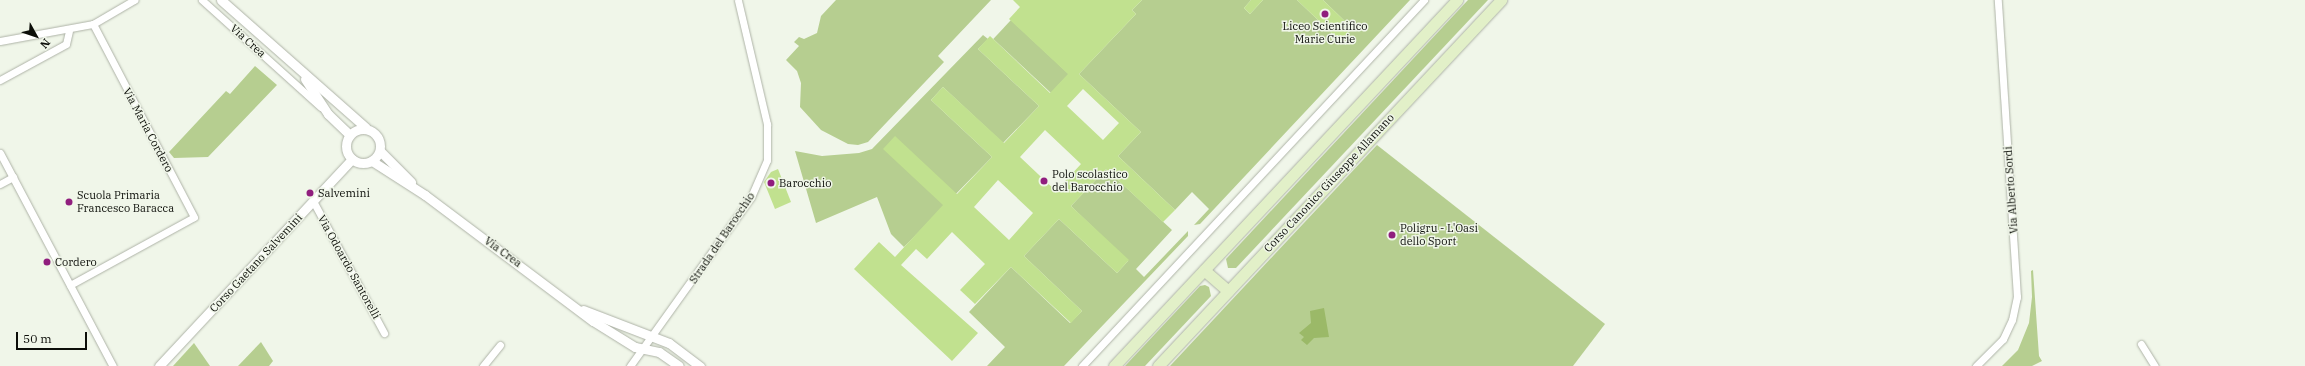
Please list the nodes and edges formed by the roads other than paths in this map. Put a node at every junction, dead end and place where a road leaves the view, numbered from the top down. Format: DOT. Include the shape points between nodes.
graph roads {
  1 [pos="134,0"];
  2 [pos="202,0"];
  3 [pos="221,0"];
  4 [pos="738,0"];
  5 [pos="1424,0"];
  6 [pos="1457,0"];
  7 [pos="1501,0"];
  8 [pos="1998,0"];
  9 [pos="93,24"];
  10 [pos="68,31"];
  11 [pos="0,41"];
  12 [pos="299,70"];
  13 [pos="0,80"];
  14 [pos="328,114"];
  15 [pos="366,128"];
  16 [pos="350,135"];
  17 [pos="380,151"];
  18 [pos="0,152"];
  19 [pos="352,159"];
  20 [pos="372,161"];
  21 [pos="13,177"];
  22 [pos="0,184"];
  23 [pos="425,195"];
  24 [pos="313,202"];
  25 [pos="1204,270"];
  26 [pos="70,285"];
  27 [pos="1228,291"];
  28 [pos="581,310"];
  29 [pos="384,333"];
  30 [pos="652,338"];
  31 [pos="2141,344"];
  32 [pos="500,345"];
  33 [pos="643,349"];
  34 [pos="113,366"];
  35 [pos="159,366"];
  36 [pos="483,366"];
  37 [pos="630,366"];
  38 [pos="679,366"];
  39 [pos="700,366"];
  40 [pos="1082,366"];
  41 [pos="1114,366"];
  42 [pos="1158,366"];
  43 [pos="1976,366"];
  44 [pos="2155,366"];
  1 -- 9 [label="street"];
  2 -- 14 [label="street, Via Crea"];
  3 -- 12 [label="street, Via Crea"];
  4 -- 30 [label="street, Strada del Barocchio" via="767,124 767,160 751,197"];
  5 -- 40 [label="street"];
  6 -- 25 [label="main road"];
  7 -- 27 [label="main road, Corso Canonico Giuseppe Allamano"];
  8 -- 43 [label="street, Via Alberto Sordi" via="2017,297 2012,320 2003,339"];
  9 -- 10 [label="street"];
  9 -- 26 [label="street, Via Maria Cordero" via="194,218"];
  10 -- 11 [label="street"];
  10 -- 13 [label="street" via="66,44"];
  12 -- 14 [label="street, Via Crea"];
  12 -- 15 [label="street, Via Crea"];
  14 -- 16 [label="street, Via Crea"];
  15 -- 16 [label="street"];
  15 -- 17 [label="street" via="376,134"];
  16 -- 19 [label="street" via="347,150"];
  17 -- 20 [label="street"];
  17 -- 23 [label="street, Via Crea"];
  18 -- 21 [label="street"];
  19 -- 20 [label="street" via="362,163"];
  19 -- 24 [label="street, Corso Gaetano Salvemini"];
  20 -- 23 [label="street, Via Crea"];
  21 -- 22 [label="street"];
  21 -- 26 [label="street"];
  23 -- 28 [label="street, Via Crea"];
  24 -- 29 [label="street, Via Odoardo Santorelli"];
  24 -- 35 [label="street, Corso Gaetano Salvemini"];
  25 -- 27 [label="main road"];
  25 -- 41 [label="main road"];
  26 -- 34 [label="street"];
  27 -- 42 [label="main road, Corso Canonico Giuseppe Allamano"];
  28 -- 30 [label="street, Via Crea"];
  28 -- 33 [label="street, Via Crea" via="620,339"];
  30 -- 33 [label="street, Strada del Barocchio"];
  30 -- 39 [label="street, Via Crea" via="669,343"];
  31 -- 44 [label="street"];
  32 -- 36 [label="street"];
  33 -- 37 [label="street, Strada del Barocchio"];
  33 -- 38 [label="street, Via Crea" via="659,352"];
}
